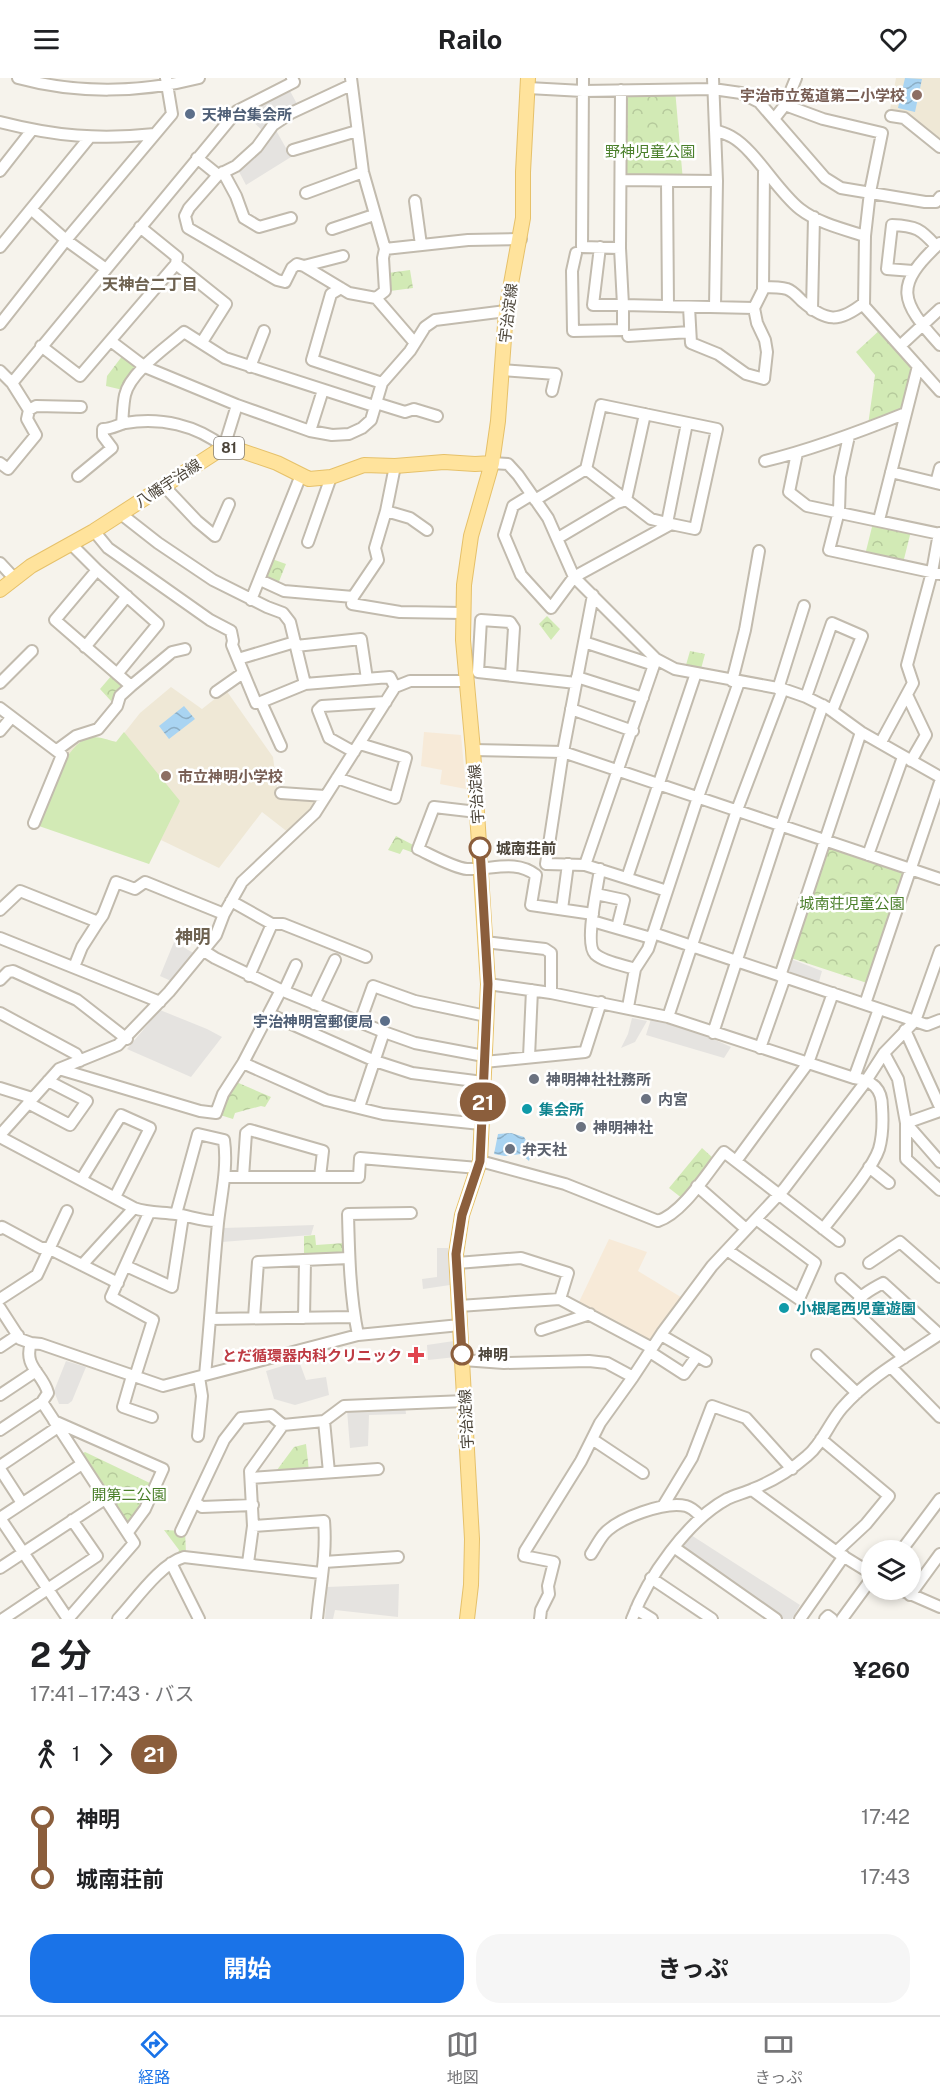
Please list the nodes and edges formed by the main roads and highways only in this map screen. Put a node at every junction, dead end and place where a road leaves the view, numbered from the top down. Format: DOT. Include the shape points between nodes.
graph roads {
  1 [pos="528,83"];
  2 [pos="492,463"];
  3 [pos="0,590"];
  4 [pos="467,1619"];
  1 -- 2 [label="main road, 宇治淀線" via="523,218 506,311"];
  2 -- 3 [label="main road, 八幡宇治線 / 81" via="364,465 331,477 309,478 224,447 72,545 31,566"];
  2 -- 4 [label="main road, 宇治淀線" via="469,546 463,613 488,984 478,1164 458,1233 456,1263 472,1539"];
}
